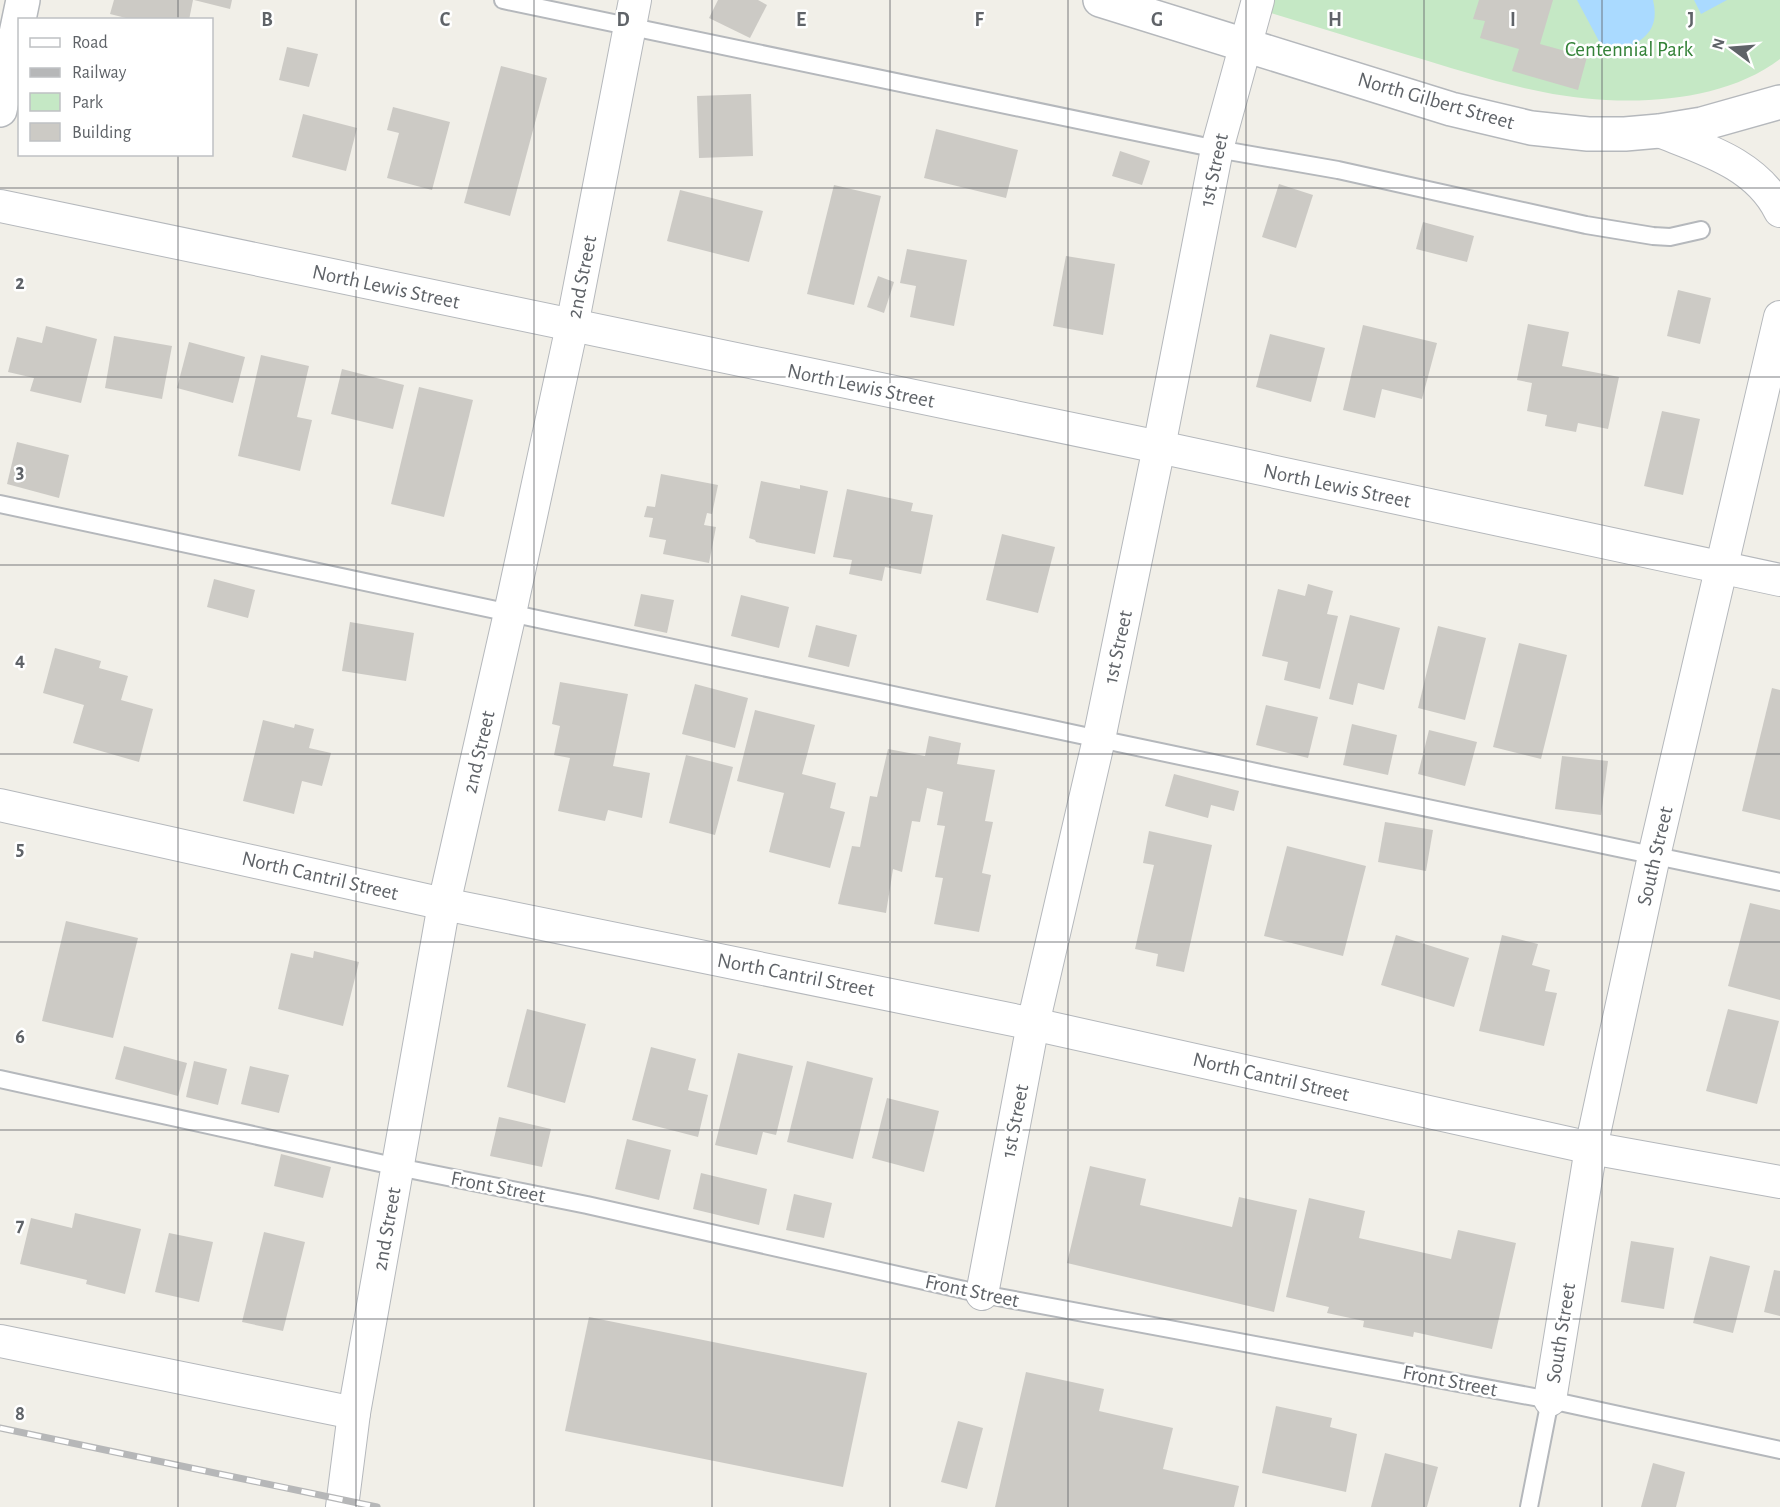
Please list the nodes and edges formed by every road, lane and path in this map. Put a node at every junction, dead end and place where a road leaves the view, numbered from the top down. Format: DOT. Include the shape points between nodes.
graph roads {
  1 [pos="23,0"];
  2 [pos="503,0"];
  3 [pos="1100,0"];
  4 [pos="1258,0"];
  5 [pos="633,13"];
  6 [pos="19,18"];
  7 [pos="18,24"];
  8 [pos="1245,44"];
  9 [pos="1780,102"];
  10 [pos="0,110"];
  11 [pos="1659,131"];
  12 [pos="1217,149"];
  13 [pos="0,206"];
  14 [pos="1780,211"];
  15 [pos="1701,230"];
  16 [pos="1780,317"];
  17 [pos="572,326"];
  18 [pos="1160,447"];
  19 [pos="0,504"];
  20 [pos="1722,569"];
  21 [pos="1780,580"];
  22 [pos="510,613"];
  23 [pos="1099,739"];
  24 [pos="0,805"];
  25 [pos="1654,856"];
  26 [pos="1780,882"];
  27 [pos="444,904"];
  28 [pos="1033,1024"];
  29 [pos="0,1079"];
  30 [pos="1591,1148"];
  31 [pos="398,1167"];
  32 [pos="1780,1182"];
  33 [pos="982,1294"];
  34 [pos="0,1341"];
  35 [pos="1550,1400"];
  36 [pos="354,1413"];
  37 [pos="1780,1450"];
  38 [pos="342,1507"];
  39 [pos="1529,1507"];
  1 -- 6 [label="street"];
  2 -- 5 [label="lane"];
  3 -- 8 [label="street, North Gilbert Street"];
  4 -- 8 [label="street, 1st Street"];
  5 -- 12 [label="lane"];
  5 -- 17 [label="street, 2nd Street"];
  7 -- 10 [label="street"];
  8 -- 11 [label="street, North Gilbert Street" via="1503,123 1588,134"];
  8 -- 12 [label="street, 1st Street"];
  9 -- 11 [label="street, North Gilbert Street" via="1702,124"];
  11 -- 14 [label="street" via="1728,159 1764,187"];
  12 -- 15 [label="lane" via="1338,170 1635,234 1670,237"];
  12 -- 18 [label="street, 1st Street"];
  13 -- 17 [label="street, North Lewis Street"];
  16 -- 20 [label="street, South Street"];
  17 -- 18 [label="street, North Lewis Street"];
  17 -- 22 [label="street, 2nd Street"];
  18 -- 20 [label="street, North Lewis Street"];
  18 -- 23 [label="street, 1st Street"];
  19 -- 22 [label="lane"];
  20 -- 21 [label="street, North Lewis Street"];
  20 -- 25 [label="street, South Street"];
  22 -- 23 [label="lane"];
  22 -- 27 [label="street, 2nd Street"];
  23 -- 25 [label="lane"];
  23 -- 28 [label="street, 1st Street"];
  24 -- 27 [label="street, North Cantril Street"];
  25 -- 26 [label="lane"];
  25 -- 30 [label="street, South Street"];
  27 -- 28 [label="street, North Cantril Street"];
  27 -- 31 [label="street, 2nd Street"];
  28 -- 30 [label="street, North Cantril Street"];
  28 -- 33 [label="street, 1st Street"];
  29 -- 31 [label="lane, Front Street"];
  30 -- 32 [label="street, North Cantril Street"];
  30 -- 35 [label="street, South Street"];
  31 -- 33 [label="lane, Front Street"];
  31 -- 36 [label="street, 2nd Street"];
  33 -- 35 [label="lane, Front Street"];
  34 -- 36 [label="street"];
  35 -- 37 [label="lane, Front Street"];
  35 -- 39 [label="lane"];
  36 -- 38 [label="street, 2nd Street"];
}
